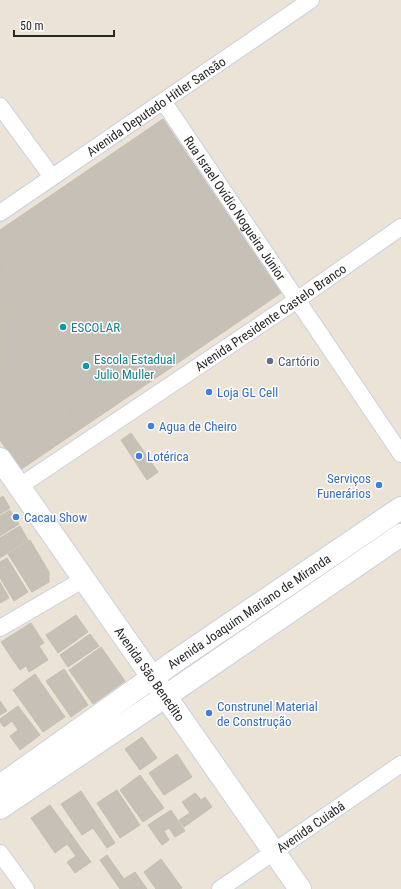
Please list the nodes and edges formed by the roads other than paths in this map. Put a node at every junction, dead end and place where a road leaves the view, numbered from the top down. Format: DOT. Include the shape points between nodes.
graph roads {
  1 [pos="310,0"];
  2 [pos="163,101"];
  3 [pos="0,106"];
  4 [pos="52,177"];
  5 [pos="0,213"];
  6 [pos="401,227"];
  7 [pos="297,300"];
  8 [pos="401,454"];
  9 [pos="0,459"];
  10 [pos="20,486"];
  11 [pos="401,508"];
  12 [pos="401,535"];
  13 [pos="84,579"];
  14 [pos="279,590"];
  15 [pos="293,609"];
  16 [pos="0,628"];
  17 [pos="152,678"];
  18 [pos="166,696"];
  19 [pos="401,764"];
  20 [pos="0,786"];
  21 [pos="0,808"];
  22 [pos="275,851"];
  23 [pos="0,853"];
  24 [pos="26,889"];
  25 [pos="220,889"];
  26 [pos="300,889"];
  1 -- 2 [label="street, Avenida Deputado Hitler Sansão"];
  2 -- 4 [label="street, Avenida Deputado Hitler Sansão"];
  2 -- 7 [label="street, Rua Israel Ovídio Nogueira Júnior"];
  3 -- 4 [label="street"];
  4 -- 5 [label="street, Avenida Deputado Hitler Sansão"];
  6 -- 7 [label="street, Avenida Presidente Castelo Branco"];
  7 -- 8 [label="street, Rua Israel Ovídio Nogueira Júnior"];
  7 -- 10 [label="street, Avenida Presidente Castelo Branco"];
  9 -- 10 [label="street, Avenida São Benedito"];
  10 -- 13 [label="street, Avenida São Benedito"];
  11 -- 14 [label="street, Avenida Joaquim Mariano de Miranda"];
  12 -- 15 [label="street, Avenida Joaquim Mariano de Miranda"];
  13 -- 16 [label="street"];
  13 -- 17 [label="street, Avenida São Benedito"];
  14 -- 15 [label="street"];
  14 -- 17 [label="street, Avenida Joaquim Mariano de Miranda"];
  15 -- 18 [label="street, Avenida Joaquim Mariano de Miranda"];
  17 -- 18 [label="street, Avenida São Benedito"];
  17 -- 20 [label="street, Avenida Joaquim Mariano de Miranda"];
  18 -- 21 [label="street, Avenida Joaquim Mariano de Miranda"];
  18 -- 22 [label="street, Avenida São Benedito"];
  19 -- 22 [label="street, Avenida Cuiabá"];
  22 -- 25 [label="street, Avenida Cuiabá"];
  22 -- 26 [label="street, Avenida São Benedito"];
  23 -- 24 [label="street"];
}
